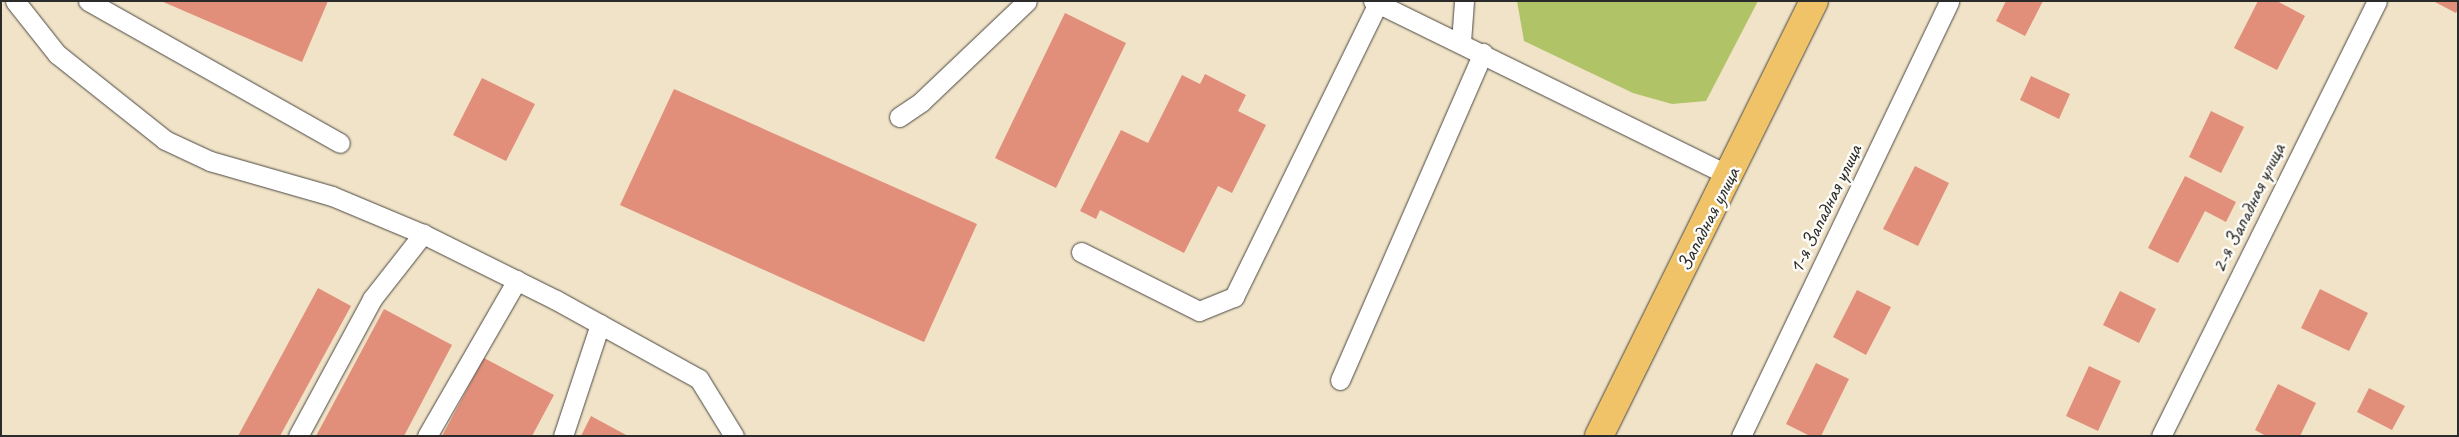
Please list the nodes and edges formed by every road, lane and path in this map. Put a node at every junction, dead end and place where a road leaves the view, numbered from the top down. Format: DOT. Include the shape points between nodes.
graph roads {
  1 [pos="15,1"];
  2 [pos="88,1"];
  3 [pos="1027,1"];
  4 [pos="1814,1"];
  5 [pos="1949,1"];
  6 [pos="2376,1"];
  7 [pos="1375,2"];
  8 [pos="1465,2"];
  9 [pos="1461,42"];
  10 [pos="1483,53"];
  11 [pos="899,116"];
  12 [pos="340,143"];
  13 [pos="1730,176"];
  14 [pos="423,234"];
  15 [pos="1081,252"];
  16 [pos="517,280"];
  17 [pos="600,324"];
  18 [pos="1340,380"];
  19 [pos="729,434"];
  20 [pos="298,436"];
  21 [pos="427,436"];
  22 [pos="563,436"];
  23 [pos="1599,436"];
  24 [pos="1741,436"];
  25 [pos="2161,436"];
  1 -- 14 [label="lane" via="57,54 165,140 210,161 332,196"];
  2 -- 12 [label="lane"];
  3 -- 11 [label="lane" via="921,102"];
  4 -- 13 [label="main road, Западная улица"];
  5 -- 24 [label="lane, 1-я Западная улица"];
  6 -- 25 [label="lane, 2-я Западная улица"];
  7 -- 9 [label="lane"];
  7 -- 15 [label="lane" via="1234,297 1198,311"];
  8 -- 9 [label="lane"];
  9 -- 10 [label="lane"];
  10 -- 13 [label="lane"];
  10 -- 18 [label="lane"];
  13 -- 23 [label="main road, Западная улица"];
  14 -- 16 [label="lane"];
  14 -- 20 [label="lane" via="372,299"];
  16 -- 17 [label="lane"];
  16 -- 21 [label="lane"];
  17 -- 19 [label="lane" via="699,379"];
  17 -- 22 [label="lane"];
}
